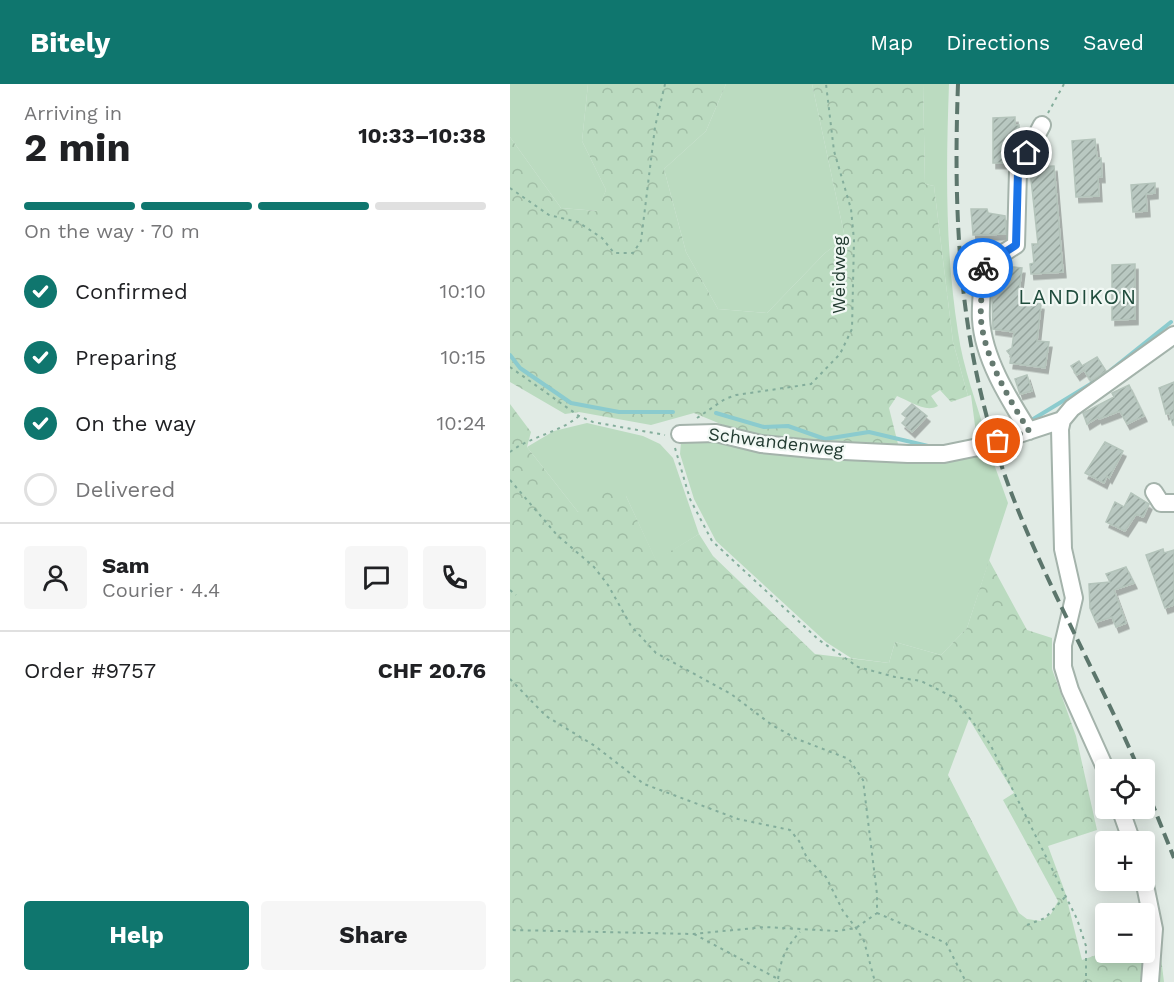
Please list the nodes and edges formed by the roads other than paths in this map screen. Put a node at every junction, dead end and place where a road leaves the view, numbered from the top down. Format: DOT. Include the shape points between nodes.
graph roads {
  1 [pos="1042,125"];
  2 [pos="1174,335"];
  3 [pos="1062,420"];
  4 [pos="1029,431"];
  5 [pos="680,434"];
  6 [pos="1154,492"];
  7 [pos="1174,503"];
  8 [pos="1101,759"];
  9 [pos="1146,891"];
  10 [pos="1150,982"];
  1 -- 4 [label="street" via="1018,171 1016,245 985,260 981,320 1010,400"];
  2 -- 3 [label="street" via="1072,408"];
  3 -- 4 [label="street, Schwandenweg"];
  3 -- 8 [label="street" via="1063,549 1074,598 1063,645 1063,667"];
  4 -- 5 [label="street, Schwandenweg" via="945,454 813,449 761,444 716,433"];
  6 -- 7 [label="street" via="1161,503"];
  9 -- 10 [label="street" via="1154,929"];
}
